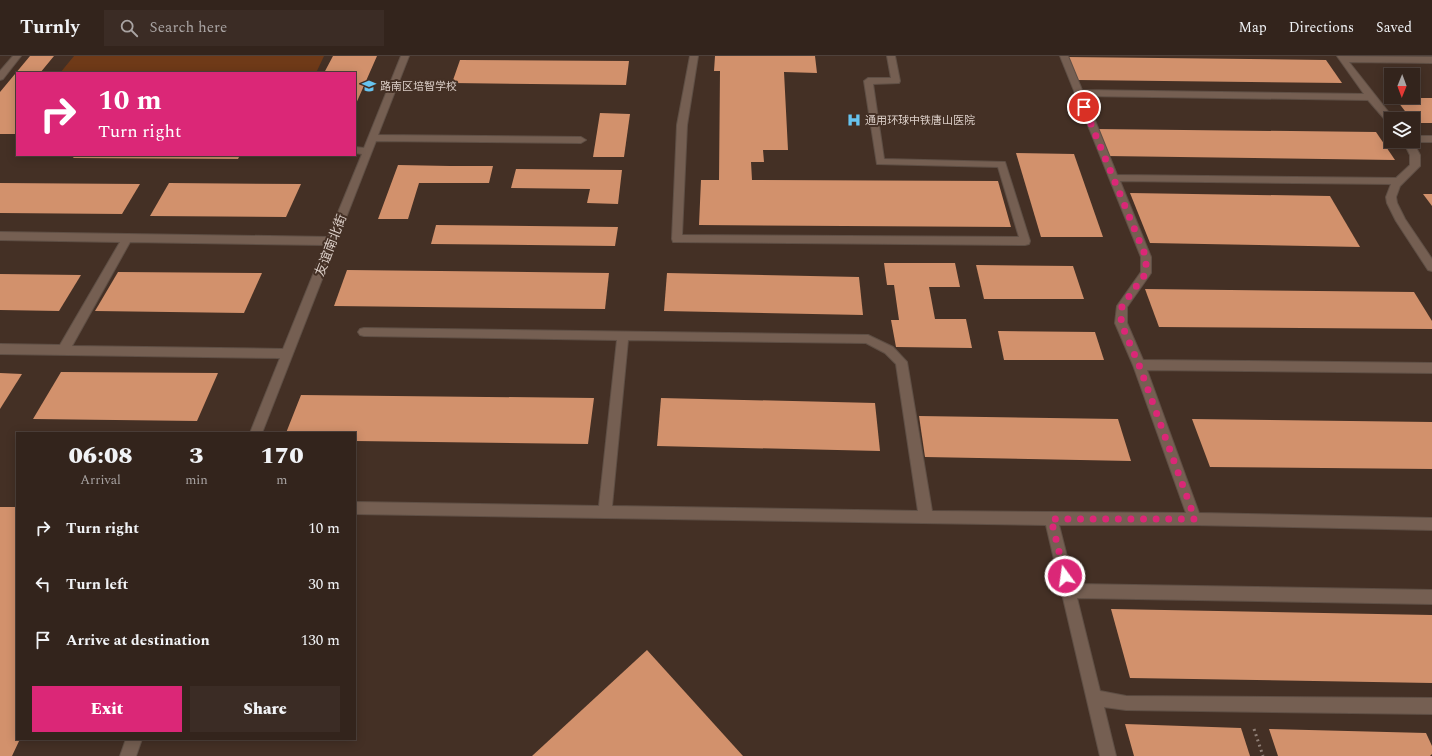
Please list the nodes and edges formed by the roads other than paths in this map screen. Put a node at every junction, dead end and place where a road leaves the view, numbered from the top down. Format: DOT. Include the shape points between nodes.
graph roads {
  1 [pos="17,56"];
  2 [pos="405,56"];
  3 [pos="694,56"];
  4 [pos="891,56"];
  5 [pos="1064,56"];
  6 [pos="1342,58"];
  7 [pos="1432,60"];
  8 [pos="0,76"];
  9 [pos="1079,93"];
  10 [pos="1371,97"];
  11 [pos="1384,113"];
  12 [pos="372,138"];
  13 [pos="1420,139"];
  14 [pos="1432,139"];
  15 [pos="581,140"];
  16 [pos="1412,148"];
  17 [pos="356,150"];
  18 [pos="367,151"];
  19 [pos="1114,178"];
  20 [pos="1398,182"];
  21 [pos="0,236"];
  22 [pos="127,238"];
  23 [pos="332,241"];
  24 [pos="1418,245"];
  25 [pos="1432,246"];
  26 [pos="1432,267"];
  27 [pos="364,332"];
  28 [pos="623,335"];
  29 [pos="0,349"];
  30 [pos="64,349"];
  31 [pos="287,354"];
  32 [pos="1139,365"];
  33 [pos="1432,368"];
  34 [pos="256,432"];
  35 [pos="356,508"];
  36 [pos="605,512"];
  37 [pos="926,517"];
  38 [pos="1051,519"];
  39 [pos="1195,519"];
  40 [pos="1432,524"];
  41 [pos="1069,591"];
  42 [pos="1432,597"];
  43 [pos="1094,698"];
  44 [pos="1432,707"];
  45 [pos="134,740"];
  46 [pos="128,756"];
  47 [pos="1108,756"];
  1 -- 8 [label="street"];
  2 -- 12 [label="street, 友谊南北街"];
  3 -- 4 [label="street" via="682,125 677,239 1025,241 1002,164 880,162 868,81 896,81"];
  5 -- 9 [label="street"];
  6 -- 7 [label="street"];
  6 -- 10 [label="street"];
  9 -- 10 [label="street"];
  9 -- 19 [label="street"];
  10 -- 11 [label="street"];
  12 -- 15 [label="street"];
  12 -- 18 [label="street, 友谊南北街"];
  13 -- 14 [label="street"];
  16 -- 20 [label="street" via="1415,155 1415,166"];
  17 -- 18 [label="street"];
  18 -- 23 [label="street, 友谊南北街"];
  19 -- 20 [label="street"];
  19 -- 32 [label="street" via="1146,257 1146,273 1122,306 1121,323"];
  20 -- 24 [label="street" via="1391,198 1394,209"];
  21 -- 22 [label="street"];
  22 -- 23 [label="street"];
  22 -- 30 [label="street"];
  23 -- 31 [label="street, 友谊南北街"];
  24 -- 25 [label="street"];
  24 -- 26 [label="street"];
  27 -- 28 [label="street"];
  28 -- 36 [label="street"];
  28 -- 37 [label="street" via="868,339 889,350 901,362"];
  29 -- 30 [label="street"];
  30 -- 31 [label="street"];
  31 -- 34 [label="street, 友谊南北街"];
  32 -- 33 [label="street"];
  32 -- 39 [label="street"];
  35 -- 36 [label="street"];
  36 -- 37 [label="street"];
  37 -- 38 [label="street"];
  38 -- 39 [label="street"];
  38 -- 41 [label="street"];
  39 -- 40 [label="street"];
  41 -- 42 [label="street"];
  41 -- 43 [label="street"];
  43 -- 44 [label="street" via="1126,703"];
  43 -- 47 [label="street"];
  45 -- 46 [label="street"];
}
